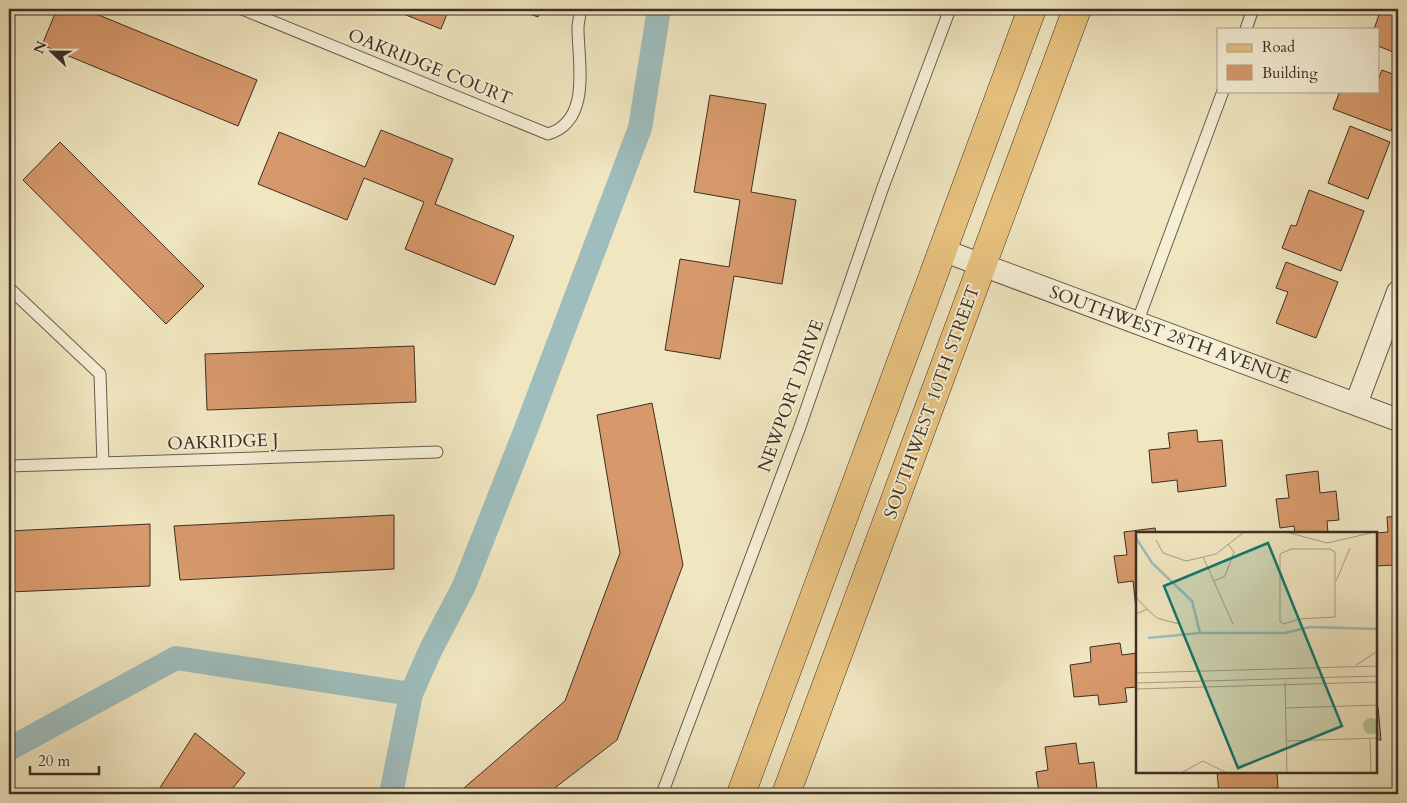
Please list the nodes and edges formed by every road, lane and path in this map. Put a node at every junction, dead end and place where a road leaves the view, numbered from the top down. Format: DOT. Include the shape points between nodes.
graph roads {
  1 [pos="242,9"];
  2 [pos="581,9"];
  3 [pos="950,9"];
  4 [pos="1032,9"];
  5 [pos="1077,9"];
  6 [pos="1253,9"];
  7 [pos="1246,28"];
  8 [pos="1223,92"];
  9 [pos="942,250"];
  10 [pos="982,266"];
  11 [pos="9,288"];
  12 [pos="1398,292"];
  13 [pos="1137,323"];
  14 [pos="1356,404"];
  15 [pos="1398,420"];
  16 [pos="437,452"];
  17 [pos="103,463"];
  18 [pos="9,466"];
  19 [pos="662,794"];
  20 [pos="741,794"];
  21 [pos="786,794"];
  1 -- 2 [label="lane, OAKRIDGE COURT" via="548,134 558,131 576,109 580,85 578,26"];
  3 -- 19 [label="lane, NEWPORT DRIVE" via="883,187 800,427"];
  4 -- 9 [label="main road"];
  5 -- 10 [label="main road, SOUTHWEST 10TH STREET"];
  6 -- 7 [label="lane"];
  8 -- 13 [label="lane"];
  9 -- 10 [label="street, SOUTHWEST 28TH AVENUE"];
  9 -- 20 [label="main road"];
  10 -- 13 [label="street, SOUTHWEST 28TH AVENUE"];
  10 -- 21 [label="main road, SOUTHWEST 10TH STREET"];
  11 -- 17 [label="lane" via="100,374"];
  12 -- 14 [label="street"];
  13 -- 14 [label="street, SOUTHWEST 28TH AVENUE"];
  14 -- 15 [label="street, SOUTHWEST 28TH AVENUE"];
  16 -- 17 [label="lane, OAKRIDGE J"];
  17 -- 18 [label="lane, OAKRIDGE J"];
}
